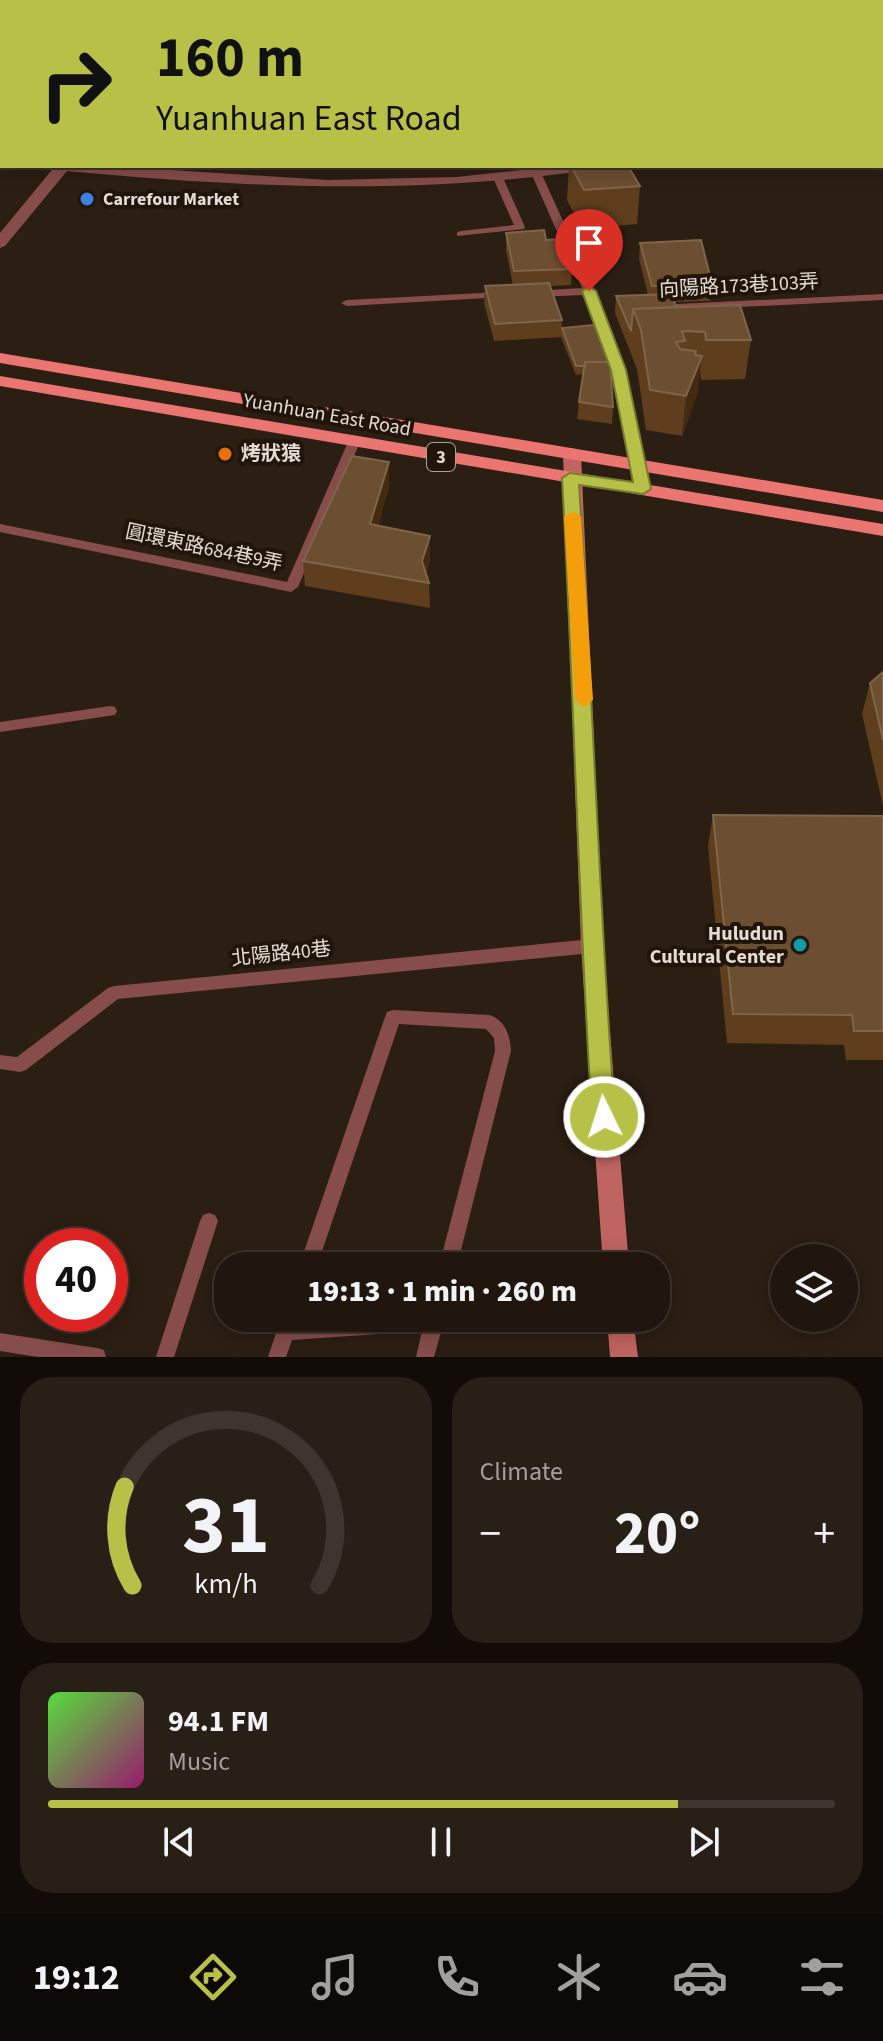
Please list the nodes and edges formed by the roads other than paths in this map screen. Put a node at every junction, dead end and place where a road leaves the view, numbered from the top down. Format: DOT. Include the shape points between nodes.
graph roads {
  1 [pos="62,168"];
  2 [pos="84,168"];
  3 [pos="219,168"];
  4 [pos="563,168"];
  5 [pos="535,170"];
  6 [pos="499,180"];
  7 [pos="211,181"];
  8 [pos="461,234"];
  9 [pos="0,243"];
  10 [pos="589,291"];
  11 [pos="883,297"];
  12 [pos="347,303"];
  13 [pos="645,308"];
  14 [pos="613,310"];
  15 [pos="597,311"];
  16 [pos="0,358"];
  17 [pos="0,381"];
  18 [pos="354,442"];
  19 [pos="572,454"];
  20 [pos="636,465"];
  21 [pos="570,478"];
  22 [pos="643,489"];
  23 [pos="883,506"];
  24 [pos="0,528"];
  25 [pos="883,530"];
  26 [pos="110,711"];
  27 [pos="0,727"];
  28 [pos="592,946"];
  29 [pos="0,1062"];
  30 [pos="209,1221"];
  31 [pos="313,1252"];
  32 [pos="452,1252"];
  33 [pos="615,1252"];
  34 [pos="285,1332"];
  35 [pos="431,1332"];
  36 [pos="621,1332"];
  37 [pos="0,1342"];
  38 [pos="97,1357"];
  39 [pos="165,1357"];
  40 [pos="277,1357"];
  41 [pos="425,1357"];
  42 [pos="624,1357"];
  1 -- 9 [label="street"];
  2 -- 7 [label="street"];
  3 -- 7 [label="lane"];
  4 -- 5 [label="street"];
  5 -- 6 [label="street"];
  5 -- 10 [label="lane"];
  6 -- 7 [label="street" via="382,187"];
  6 -- 8 [label="lane" via="520,227"];
  10 -- 12 [label="lane"];
  10 -- 15 [label="lane"];
  11 -- 13 [label="lane, 向陽路173巷103弄"];
  14 -- 15 [label="lane"];
  15 -- 20 [label="lane" via="619,370"];
  16 -- 19 [label="main road, Yuanhuan East Road / 3"];
  17 -- 18 [label="main road, Yuanhuan East Road / 3"];
  18 -- 21 [label="main road, Yuanhuan East Road / 3"];
  18 -- 24 [label="lane, 圓環東路684巷9弄" via="291,587"];
  19 -- 20 [label="main road, Yuanhuan East Road / 3"];
  19 -- 21 [label="street"];
  20 -- 22 [label="lane"];
  20 -- 23 [label="main road, Yuanhuan East Road / 3"];
  21 -- 22 [label="main road, Yuanhuan East Road / 3"];
  21 -- 28 [label="street"];
  22 -- 25 [label="main road, Yuanhuan East Road / 3"];
  26 -- 27 [label="lane"];
  28 -- 29 [label="lane, 北陽路40巷" via="114,993 20,1065"];
  28 -- 33 [label="street"];
  30 -- 39 [label="lane"];
  31 -- 32 [label="lane" via="393,1017 490,1022 502,1036 503,1051"];
  34 -- 40 [label="lane"];
  35 -- 41 [label="lane"];
  36 -- 42 [label="street"];
  37 -- 38 [label="lane"];
}
